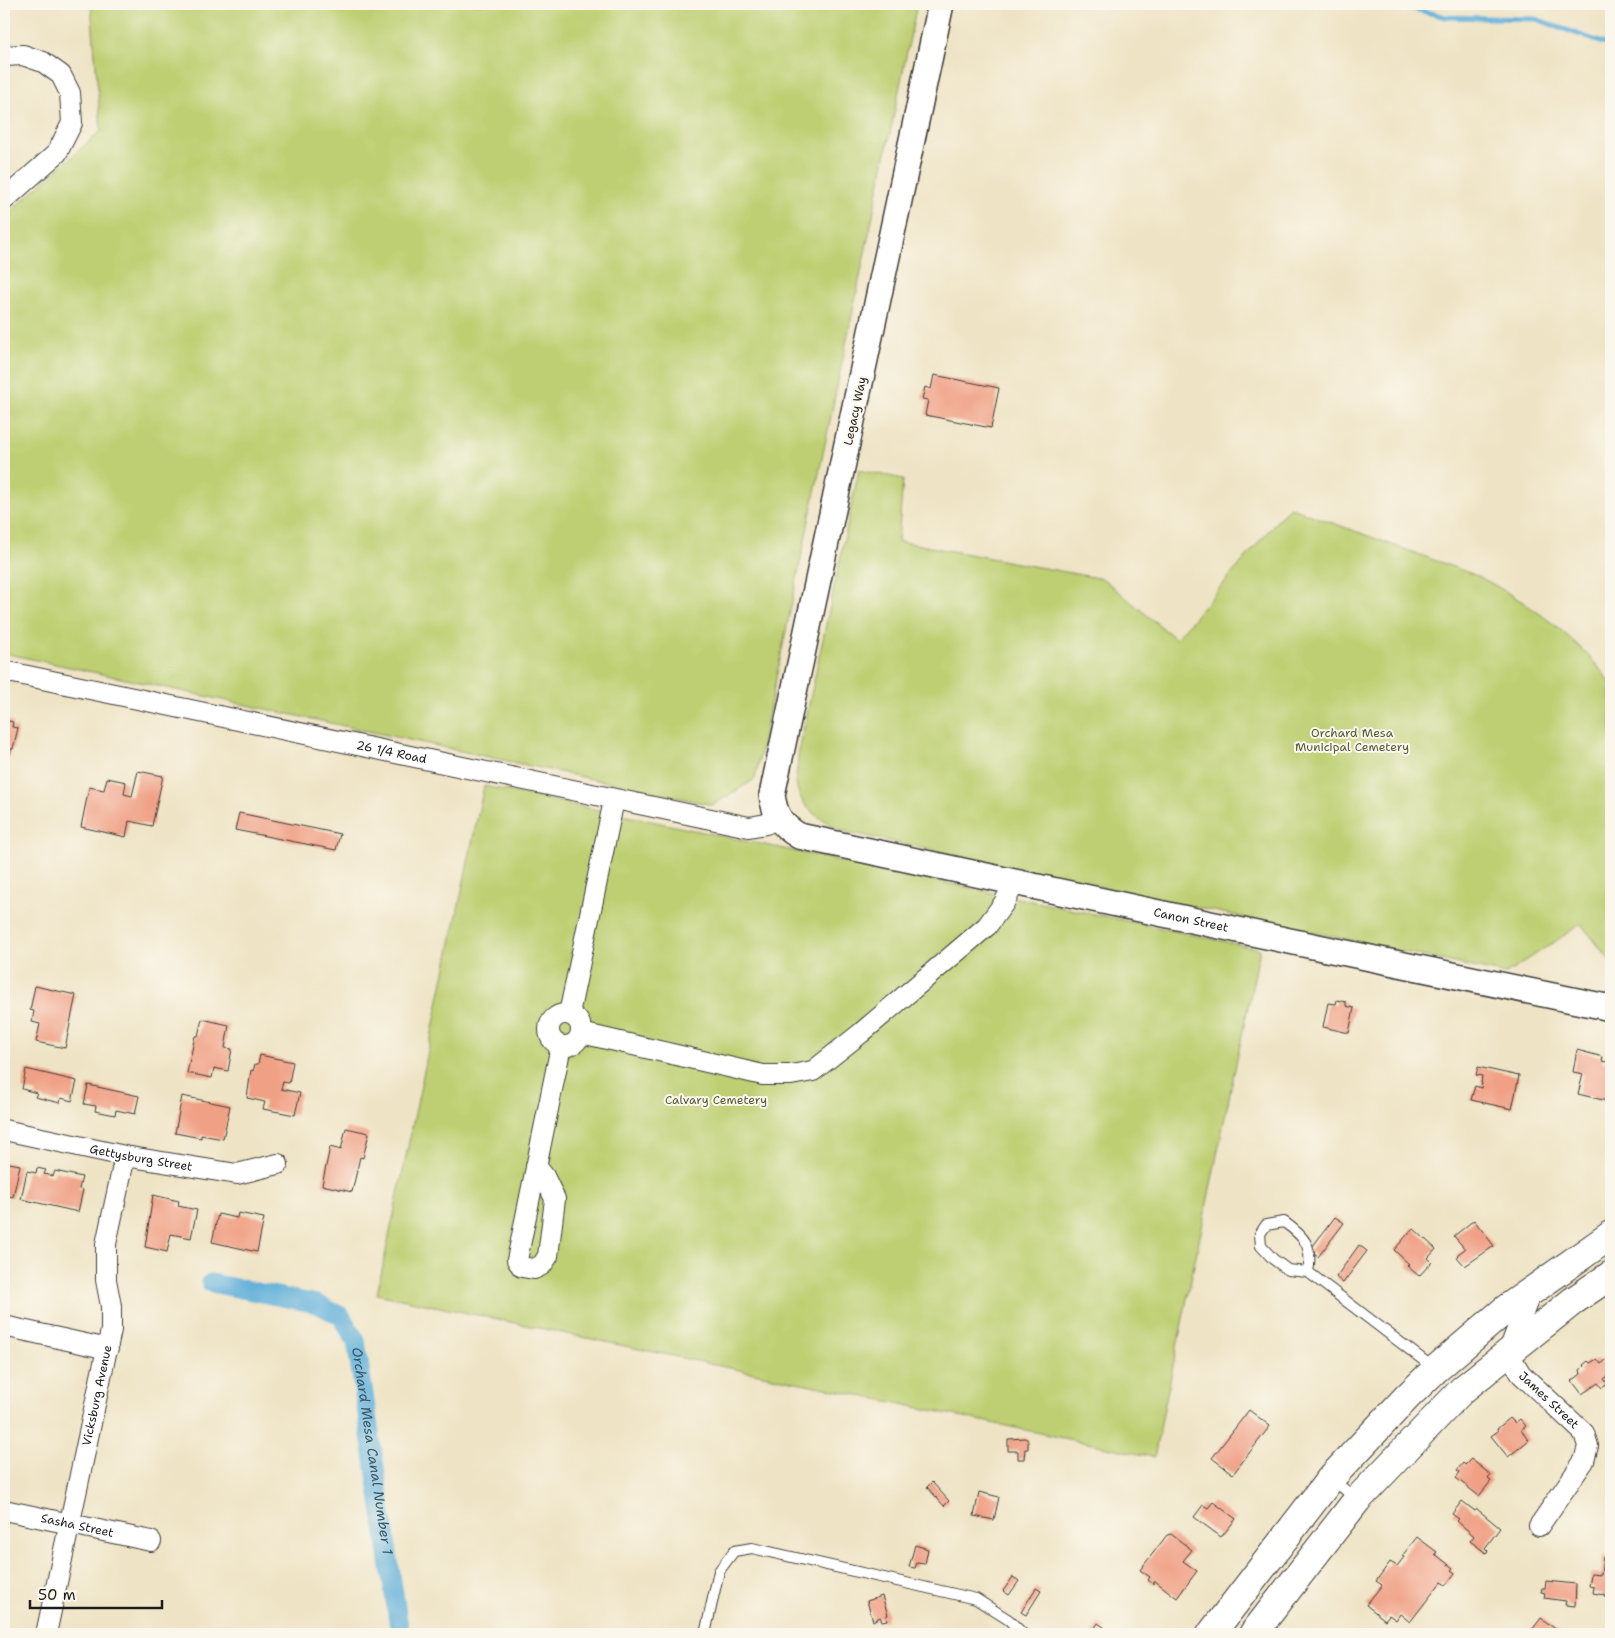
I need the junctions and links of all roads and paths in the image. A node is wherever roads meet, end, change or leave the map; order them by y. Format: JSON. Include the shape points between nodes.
{"nodes":[{"id":1,"x":942,"y":4,"type":"edge"},
{"id":2,"x":4,"y":56,"type":"edge"},
{"id":3,"x":4,"y":200,"type":"edge"},
{"id":4,"x":4,"y":672,"type":"edge"},
{"id":5,"x":614,"y":800,"type":"junction"},
{"id":6,"x":778,"y":818,"type":"junction"},
{"id":7,"x":1015,"y":882,"type":"junction"},
{"id":8,"x":1611,"y":1008,"type":"edge"},
{"id":9,"x":569,"y":1014,"type":"junction"},
{"id":10,"x":581,"y":1033,"type":"junction"},
{"id":11,"x":561,"y":1046,"type":"junction"},
{"id":12,"x":4,"y":1130,"type":"edge"},
{"id":13,"x":125,"y":1156,"type":"junction"},
{"id":14,"x":278,"y":1164,"type":"dead end"},
{"id":15,"x":536,"y":1166,"type":"dead end"},
{"id":16,"x":1611,"y":1235,"type":"edge"},
{"id":17,"x":1308,"y":1272,"type":"junction"},
{"id":18,"x":1611,"y":1275,"type":"edge"},
{"id":19,"x":1531,"y":1292,"type":"junction"},
{"id":20,"x":4,"y":1326,"type":"edge"},
{"id":21,"x":108,"y":1349,"type":"junction"},
{"id":22,"x":1508,"y":1353,"type":"junction"},
{"id":23,"x":1436,"y":1369,"type":"junction"},
{"id":24,"x":1331,"y":1478,"type":"junction"},
{"id":25,"x":1357,"y":1500,"type":"junction"},
{"id":26,"x":4,"y":1510,"type":"edge"},
{"id":27,"x":70,"y":1524,"type":"junction"},
{"id":28,"x":1539,"y":1526,"type":"dead end"},
{"id":29,"x":151,"y":1541,"type":"dead end"},
{"id":30,"x":46,"y":1634,"type":"edge"},
{"id":31,"x":705,"y":1634,"type":"edge"},
{"id":32,"x":1023,"y":1634,"type":"edge"},
{"id":33,"x":1211,"y":1634,"type":"edge"},
{"id":34,"x":1253,"y":1634,"type":"edge"}],
"edges":[{"from":1,"to":6,"type":"street","name":"Legacy Way","via":[[772,795]]},
{"from":2,"to":3,"type":"street","via":[[23,55],[42,62],[61,75],[70,93],[72,123],[57,153]]},
{"from":4,"to":5,"type":"street","name":"26 1/4 Road"},
{"from":5,"to":6,"type":"street","name":"26 1/4 Road","via":[[749,828]]},
{"from":5,"to":9,"type":"street"},
{"from":6,"to":7,"type":"street","name":"Canon Street","via":[[799,836]]},
{"from":7,"to":8,"type":"street","name":"Canon Street"},
{"from":7,"to":10,"type":"street","via":[[987,926],[813,1070],[791,1075],[763,1075]]},
{"from":9,"to":10,"type":"street","via":[[576,1018]]},
{"from":9,"to":11,"type":"street","via":[[553,1018],[549,1026],[549,1035]]},
{"from":10,"to":11,"type":"street","via":[[570,1046]]},
{"from":11,"to":15,"type":"street"},
{"from":12,"to":13,"type":"street","name":"Gettysburg Street"},
{"from":13,"to":14,"type":"street","name":"Gettysburg Street","via":[[237,1174]]},
{"from":13,"to":21,"type":"street","name":"Vicksburg Avenue","via":[[106,1244],[106,1280],[111,1306]]},
{"from":16,"to":19,"type":"highway"},
{"from":17,"to":17,"type":"lane","via":[[1288,1270],[1261,1246],[1260,1234],[1266,1225],[1284,1222],[1299,1233],[1307,1244]]},
{"from":17,"to":23,"type":"lane"},
{"from":18,"to":22,"type":"highway"},
{"from":19,"to":22,"type":"street"},
{"from":19,"to":23,"type":"highway","via":[[1506,1309]]},
{"from":20,"to":21,"type":"street"},
{"from":21,"to":27,"type":"street","name":"Vicksburg Avenue"},
{"from":22,"to":25,"type":"highway","via":[[1462,1390]]},
{"from":22,"to":28,"type":"street","name":"James Street","via":[[1521,1374],[1584,1433],[1588,1446],[1584,1461]]},
{"from":23,"to":24,"type":"highway"},
{"from":24,"to":25,"type":"lane"},
{"from":24,"to":33,"type":"highway"},
{"from":25,"to":34,"type":"highway"},
{"from":26,"to":27,"type":"street","name":"Sasha Street"},
{"from":27,"to":29,"type":"street","name":"Sasha Street"},
{"from":27,"to":30,"type":"street","name":"Vicksburg Avenue"},
{"from":31,"to":32,"type":"lane","via":[[719,1571],[734,1551],[752,1548],[976,1599],[1009,1620]]}]}
